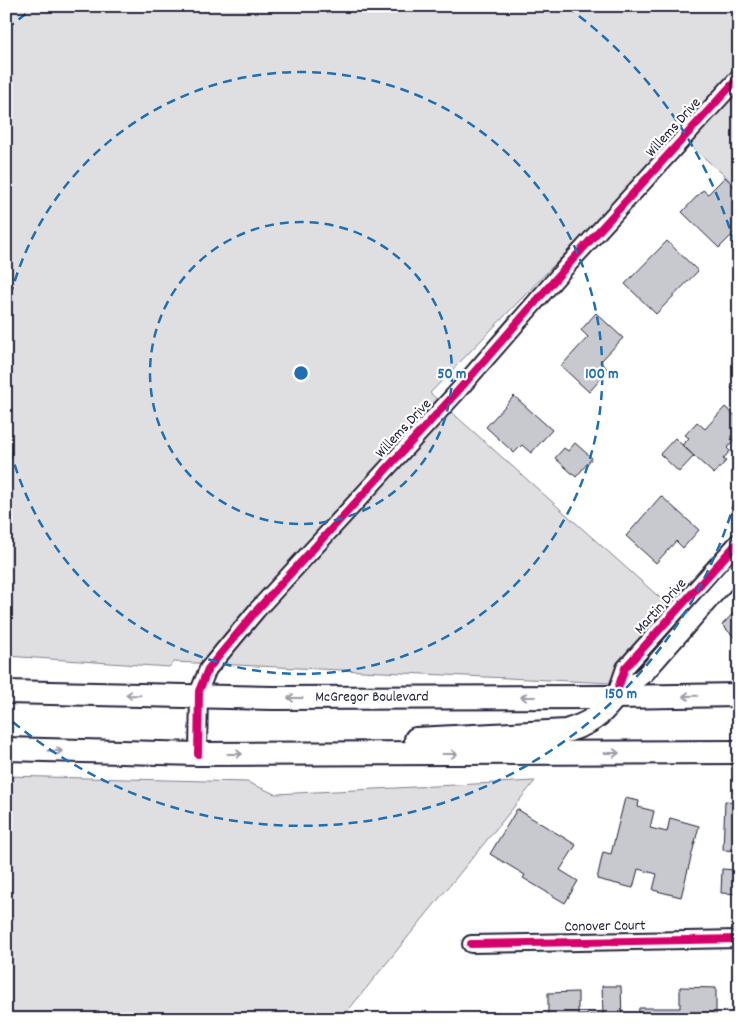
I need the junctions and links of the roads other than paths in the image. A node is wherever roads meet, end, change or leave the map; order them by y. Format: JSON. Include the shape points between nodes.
{"nodes":[{"id":1,"x":739,"y":77,"type":"edge"},
{"id":2,"x":739,"y":541,"type":"edge"},
{"id":3,"x":739,"y":567,"type":"edge"},
{"id":4,"x":6,"y":692,"type":"edge"},
{"id":5,"x":739,"y":695,"type":"edge"},
{"id":6,"x":198,"y":696,"type":"junction"},
{"id":7,"x":615,"y":697,"type":"junction"},
{"id":8,"x":6,"y":749,"type":"edge"},
{"id":9,"x":739,"y":752,"type":"edge"},
{"id":10,"x":198,"y":754,"type":"junction"},
{"id":11,"x":358,"y":754,"type":"junction"},
{"id":12,"x":739,"y":938,"type":"edge"},
{"id":13,"x":472,"y":944,"type":"dead end"}],
"edges":[{"from":1,"to":6,"type":"street","name":"Willems Drive","via":[[566,267],[458,392],[257,610],[208,669]]},
{"from":2,"to":7,"type":"street","name":"Martin Drive","via":[[625,668]]},
{"from":3,"to":7,"type":"street","via":[[645,674]]},
{"from":6,"to":4,"type":"main road","name":"McGregor Boulevard","one_way":true},
{"from":5,"to":7,"type":"main road","name":"McGregor Boulevard","one_way":true},
{"from":7,"to":6,"type":"main road","name":"McGregor Boulevard","one_way":true},
{"from":6,"to":10,"type":"street","name":"Willems Drive"},
{"from":7,"to":11,"type":"main road","via":[[590,722],[566,731],[389,741]]},
{"from":8,"to":10,"type":"main road","one_way":true},
{"from":11,"to":9,"type":"main road","one_way":true},
{"from":10,"to":11,"type":"main road","one_way":true},
{"from":12,"to":13,"type":"street","name":"Conover Court"}]}
